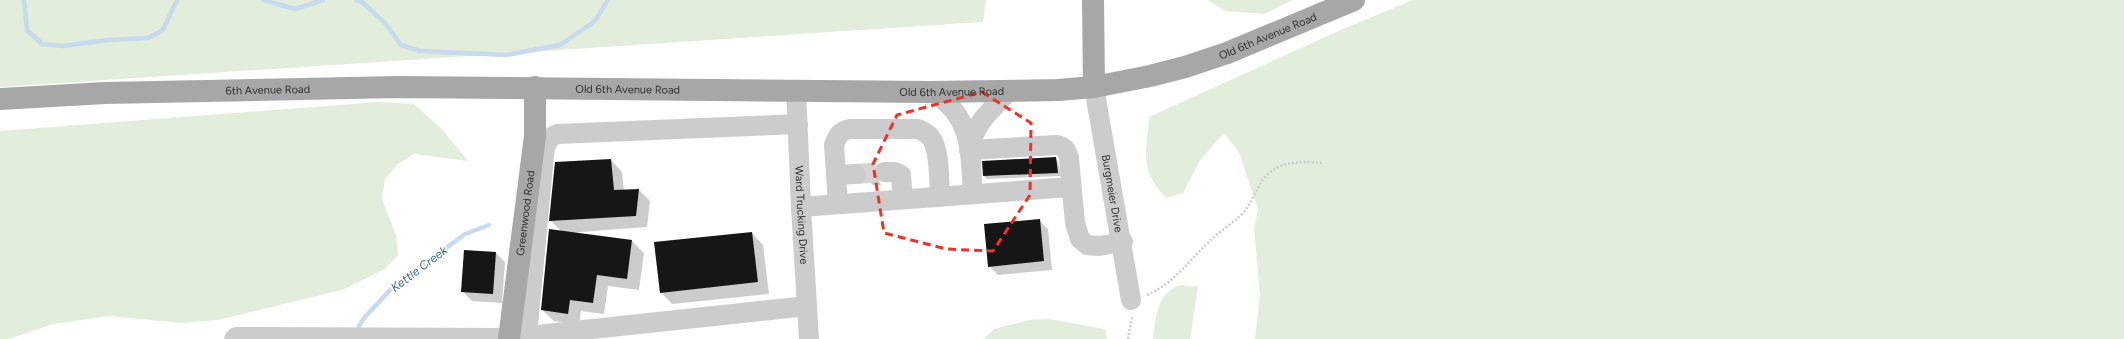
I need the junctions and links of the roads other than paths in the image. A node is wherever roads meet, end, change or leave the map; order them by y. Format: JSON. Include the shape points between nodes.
{"nodes":[{"id":1,"x":1093,"y":0,"type":"edge"},
{"id":2,"x":1354,"y":0,"type":"edge"},
{"id":3,"x":535,"y":87,"type":"junction"},
{"id":4,"x":1094,"y":87,"type":"junction"},
{"id":5,"x":796,"y":90,"type":"junction"},
{"id":6,"x":1010,"y":90,"type":"junction"},
{"id":7,"x":931,"y":92,"type":"junction"},
{"id":8,"x":0,"y":99,"type":"edge"},
{"id":9,"x":798,"y":124,"type":"junction"},
{"id":10,"x":970,"y":150,"type":"junction"},
{"id":11,"x":884,"y":172,"type":"tunnel mouth"},
{"id":12,"x":1071,"y":187,"type":"junction"},
{"id":13,"x":973,"y":194,"type":"junction"},
{"id":14,"x":940,"y":197,"type":"junction"},
{"id":15,"x":903,"y":200,"type":"junction"},
{"id":16,"x":838,"y":204,"type":"junction"},
{"id":17,"x":801,"y":207,"type":"junction"},
{"id":18,"x":1123,"y":242,"type":"junction"},
{"id":19,"x":1131,"y":300,"type":"road end"},
{"id":20,"x":807,"y":306,"type":"junction"},
{"id":21,"x":410,"y":338,"type":"edge"},
{"id":22,"x":515,"y":338,"type":"edge"},
{"id":23,"x":234,"y":339,"type":"edge"},
{"id":24,"x":809,"y":339,"type":"edge"}],
"edges":[{"from":1,"to":4,"type":"main road"},
{"from":2,"to":4,"type":"main road","name":"Old 6th Avenue Road","via":[[1185,68]]},
{"from":3,"to":5,"type":"main road","name":"Old 6th Avenue Road"},
{"from":3,"to":8,"type":"main road","name":"6th Avenue Road","via":[[390,87],[121,93]]},
{"from":3,"to":22,"type":"main road","name":"Greenwood Road","via":[[536,136]]},
{"from":4,"to":6,"type":"main road","name":"Old 6th Avenue Road"},
{"from":4,"to":18,"type":"street","name":"Burgmeier Drive"},
{"from":5,"to":7,"type":"main road","name":"Old 6th Avenue Road"},
{"from":5,"to":9,"type":"street","name":"Ward Trucking Drive"},
{"from":6,"to":7,"type":"main road","name":"Old 6th Avenue Road"},
{"from":6,"to":10,"type":"street","via":[[981,119]]},
{"from":7,"to":10,"type":"street","via":[[942,98],[959,117],[967,132]]},
{"from":9,"to":17,"type":"street","name":"Ward Trucking Drive"},
{"from":9,"to":22,"type":"street","via":[[552,136],[545,149]]},
{"from":10,"to":12,"type":"street","via":[[1057,145],[1063,147],[1069,158]]},
{"from":10,"to":13,"type":"street"},
{"from":11,"to":15,"type":"street","via":[[901,175]]},
{"from":12,"to":13,"type":"street"},
{"from":12,"to":18,"type":"street","via":[[1080,239],[1087,245],[1099,246]]},
{"from":13,"to":14,"type":"street"},
{"from":14,"to":15,"type":"street"},
{"from":14,"to":16,"type":"street","via":[[936,148],[932,138],[918,130],[842,131],[834,145],[846,175]]},
{"from":15,"to":16,"type":"street"},
{"from":16,"to":17,"type":"street"},
{"from":17,"to":20,"type":"street","name":"Ward Trucking Drive"},
{"from":18,"to":19,"type":"street","name":"Burgmeier Drive"},
{"from":20,"to":22,"type":"street"},
{"from":20,"to":24,"type":"street","name":"Ward Trucking Drive"},
{"from":21,"to":22,"type":"street"},
{"from":21,"to":23,"type":"street"}]}
